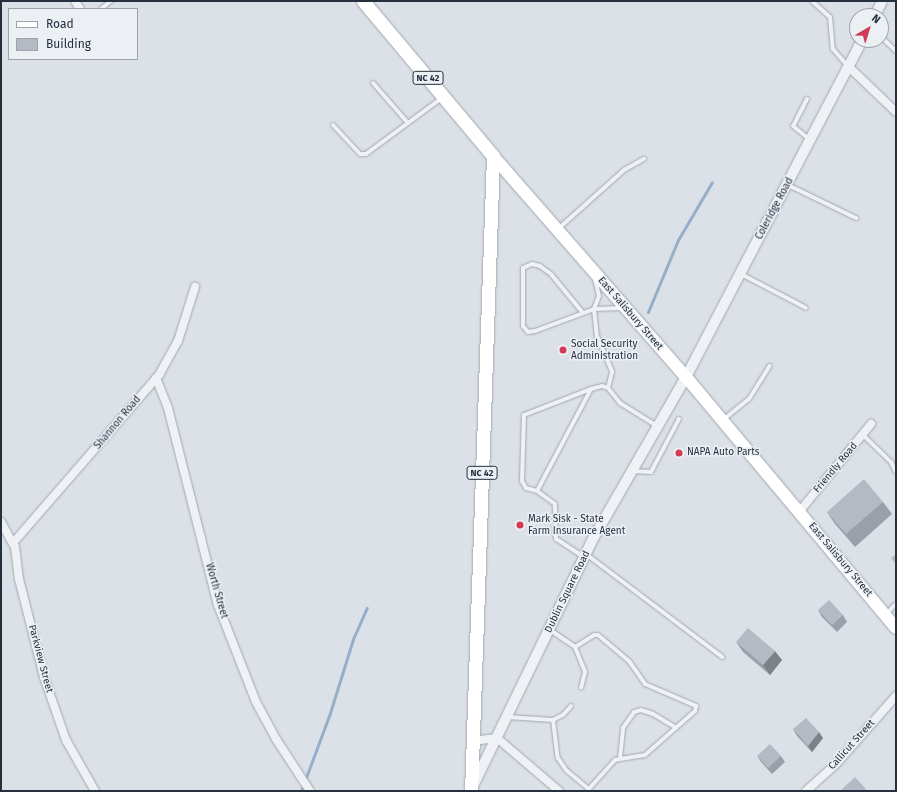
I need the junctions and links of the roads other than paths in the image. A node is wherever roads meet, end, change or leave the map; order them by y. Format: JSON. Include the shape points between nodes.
{"nodes":[{"id":1,"x":111,"y":1,"type":"edge"},
{"id":2,"x":363,"y":1,"type":"edge"},
{"id":3,"x":812,"y":1,"type":"edge"},
{"id":4,"x":102,"y":8,"type":"edge"},
{"id":5,"x":858,"y":48,"type":"edge"},
{"id":6,"x":848,"y":66,"type":"junction"},
{"id":7,"x":373,"y":83,"type":"dead end"},
{"id":8,"x":444,"y":97,"type":"junction"},
{"id":9,"x":807,"y":99,"type":"dead end"},
{"id":10,"x":896,"y":112,"type":"edge"},
{"id":11,"x":408,"y":123,"type":"junction"},
{"id":12,"x":333,"y":125,"type":"dead end"},
{"id":13,"x":811,"y":140,"type":"junction"},
{"id":14,"x":493,"y":156,"type":"junction"},
{"id":15,"x":644,"y":159,"type":"dead end"},
{"id":16,"x":788,"y":185,"type":"junction"},
{"id":17,"x":856,"y":218,"type":"dead end"},
{"id":18,"x":558,"y":230,"type":"junction"},
{"id":19,"x":592,"y":269,"type":"junction"},
{"id":20,"x":740,"y":274,"type":"junction"},
{"id":21,"x":195,"y":287,"type":"dead end"},
{"id":22,"x":806,"y":308,"type":"dead end"},
{"id":23,"x":594,"y":309,"type":"junction"},
{"id":24,"x":626,"y":309,"type":"junction"},
{"id":25,"x":583,"y":313,"type":"junction"},
{"id":26,"x":770,"y":366,"type":"dead end"},
{"id":27,"x":686,"y":377,"type":"junction"},
{"id":28,"x":156,"y":378,"type":"junction"},
{"id":29,"x":608,"y":388,"type":"junction"},
{"id":30,"x":591,"y":389,"type":"junction"},
{"id":31,"x":678,"y":419,"type":"dead end"},
{"id":32,"x":722,"y":421,"type":"junction"},
{"id":33,"x":871,"y":424,"type":"dead end"},
{"id":34,"x":658,"y":426,"type":"junction"},
{"id":35,"x":863,"y":435,"type":"junction"},
{"id":36,"x":632,"y":471,"type":"junction"},
{"id":37,"x":896,"y":472,"type":"edge"},
{"id":38,"x":538,"y":491,"type":"junction"},
{"id":39,"x":799,"y":512,"type":"junction"},
{"id":40,"x":1,"y":522,"type":"edge"},
{"id":41,"x":13,"y":543,"type":"junction"},
{"id":42,"x":585,"y":555,"type":"junction"},
{"id":43,"x":896,"y":604,"type":"edge"},
{"id":44,"x":885,"y":615,"type":"junction"},
{"id":45,"x":896,"y":628,"type":"edge"},
{"id":46,"x":549,"y":630,"type":"junction"},
{"id":47,"x":575,"y":647,"type":"junction"},
{"id":48,"x":722,"y":657,"type":"dead end"},
{"id":49,"x":581,"y":688,"type":"dead end"},
{"id":50,"x":896,"y":696,"type":"edge"},
{"id":51,"x":571,"y":706,"type":"dead end"},
{"id":52,"x":507,"y":717,"type":"junction"},
{"id":53,"x":553,"y":720,"type":"junction"},
{"id":54,"x":676,"y":728,"type":"junction"},
{"id":55,"x":497,"y":738,"type":"junction"},
{"id":56,"x":472,"y":741,"type":"junction"},
{"id":57,"x":620,"y":758,"type":"junction"},
{"id":58,"x":588,"y":790,"type":"edge"},
{"id":59,"x":95,"y":791,"type":"edge"},
{"id":60,"x":310,"y":791,"type":"edge"},
{"id":61,"x":471,"y":791,"type":"edge"},
{"id":62,"x":559,"y":791,"type":"edge"},
{"id":63,"x":806,"y":791,"type":"edge"}],
"edges":[{"from":1,"to":4,"type":"lane"},
{"from":2,"to":8,"type":"main road","name":"East Salisbury Street","number":"NC 42"},
{"from":3,"to":6,"type":"lane","via":[[830,17],[833,49]]},
{"from":5,"to":6,"type":"street","name":"Coleridge Road"},
{"from":6,"to":10,"type":"street"},
{"from":6,"to":13,"type":"street","name":"Coleridge Road"},
{"from":7,"to":11,"type":"lane"},
{"from":8,"to":11,"type":"lane"},
{"from":8,"to":14,"type":"main road","name":"East Salisbury Street","number":"NC 42"},
{"from":9,"to":13,"type":"lane","via":[[793,126]]},
{"from":11,"to":12,"type":"lane","via":[[366,154],[360,154]]},
{"from":13,"to":16,"type":"street","name":"Coleridge Road"},
{"from":14,"to":18,"type":"main road","name":"East Salisbury Street"},
{"from":14,"to":56,"type":"main road","number":"NC 42"},
{"from":15,"to":18,"type":"lane","via":[[624,170]]},
{"from":16,"to":17,"type":"lane"},
{"from":16,"to":20,"type":"street","name":"Coleridge Road"},
{"from":18,"to":19,"type":"main road","name":"East Salisbury Street"},
{"from":19,"to":23,"type":"lane","via":[[599,296]]},
{"from":19,"to":24,"type":"main road","name":"East Salisbury Street"},
{"from":20,"to":22,"type":"lane"},
{"from":20,"to":27,"type":"street","name":"Coleridge Road"},
{"from":21,"to":28,"type":"street","name":"Shannon Road","via":[[178,341]]},
{"from":23,"to":24,"type":"lane"},
{"from":23,"to":25,"type":"lane"},
{"from":23,"to":29,"type":"lane","via":[[598,336],[612,372]]},
{"from":24,"to":27,"type":"main road","name":"East Salisbury Street"},
{"from":25,"to":25,"type":"lane","via":[[528,332],[523,326],[522,268],[532,264],[551,274]]},
{"from":26,"to":32,"type":"lane","via":[[749,399]]},
{"from":27,"to":32,"type":"main road","name":"East Salisbury Street"},
{"from":27,"to":34,"type":"street","name":"Dublin Square Road"},
{"from":28,"to":41,"type":"street","name":"Shannon Road"},
{"from":28,"to":60,"type":"street","name":"Worth Street","via":[[168,408],[218,605],[256,702],[276,739]]},
{"from":29,"to":30,"type":"lane","via":[[602,386]]},
{"from":29,"to":34,"type":"lane","via":[[620,403]]},
{"from":30,"to":38,"type":"lane"},
{"from":30,"to":38,"type":"lane","via":[[524,415],[522,481],[526,488]]},
{"from":31,"to":36,"type":"lane","via":[[651,472]]},
{"from":32,"to":39,"type":"main road","name":"East Salisbury Street"},
{"from":33,"to":35,"type":"street","name":"Friendly Road"},
{"from":34,"to":36,"type":"street","name":"Dublin Square Road"},
{"from":35,"to":37,"type":"lane","via":[[891,462]]},
{"from":35,"to":39,"type":"street","name":"Friendly Road"},
{"from":36,"to":42,"type":"street","name":"Dublin Square Road"},
{"from":38,"to":42,"type":"lane","via":[[555,504],[556,539]]},
{"from":39,"to":44,"type":"main road","name":"East Salisbury Street"},
{"from":40,"to":41,"type":"street","name":"Parkview Street"},
{"from":41,"to":59,"type":"street","name":"Parkview Street","via":[[19,579],[44,677],[66,740]]},
{"from":42,"to":46,"type":"street","name":"Dublin Square Road"},
{"from":42,"to":48,"type":"lane"},
{"from":43,"to":44,"type":"lane"},
{"from":44,"to":45,"type":"main road","name":"East Salisbury Street"},
{"from":46,"to":47,"type":"lane"},
{"from":46,"to":52,"type":"street","name":"Dublin Square Road"},
{"from":47,"to":49,"type":"lane","via":[[585,672]]},
{"from":47,"to":54,"type":"lane","via":[[598,635],[629,661],[646,684],[695,705],[695,711]]},
{"from":50,"to":63,"type":"street","name":"Callicut Street","via":[[836,764]]},
{"from":51,"to":53,"type":"lane","via":[[563,715]]},
{"from":52,"to":53,"type":"lane"},
{"from":52,"to":55,"type":"street","name":"Dublin Square Road"},
{"from":53,"to":58,"type":"lane","via":[[558,758],[566,770]]},
{"from":54,"to":57,"type":"lane","via":[[645,755]]},
{"from":54,"to":57,"type":"lane","via":[[653,714],[641,710],[634,712],[623,728]]},
{"from":55,"to":56,"type":"street"},
{"from":55,"to":61,"type":"street","name":"Dublin Square Road"},
{"from":55,"to":62,"type":"street"},
{"from":56,"to":61,"type":"main road","number":"NC 42"},
{"from":57,"to":58,"type":"lane","via":[[609,766]]}]}
